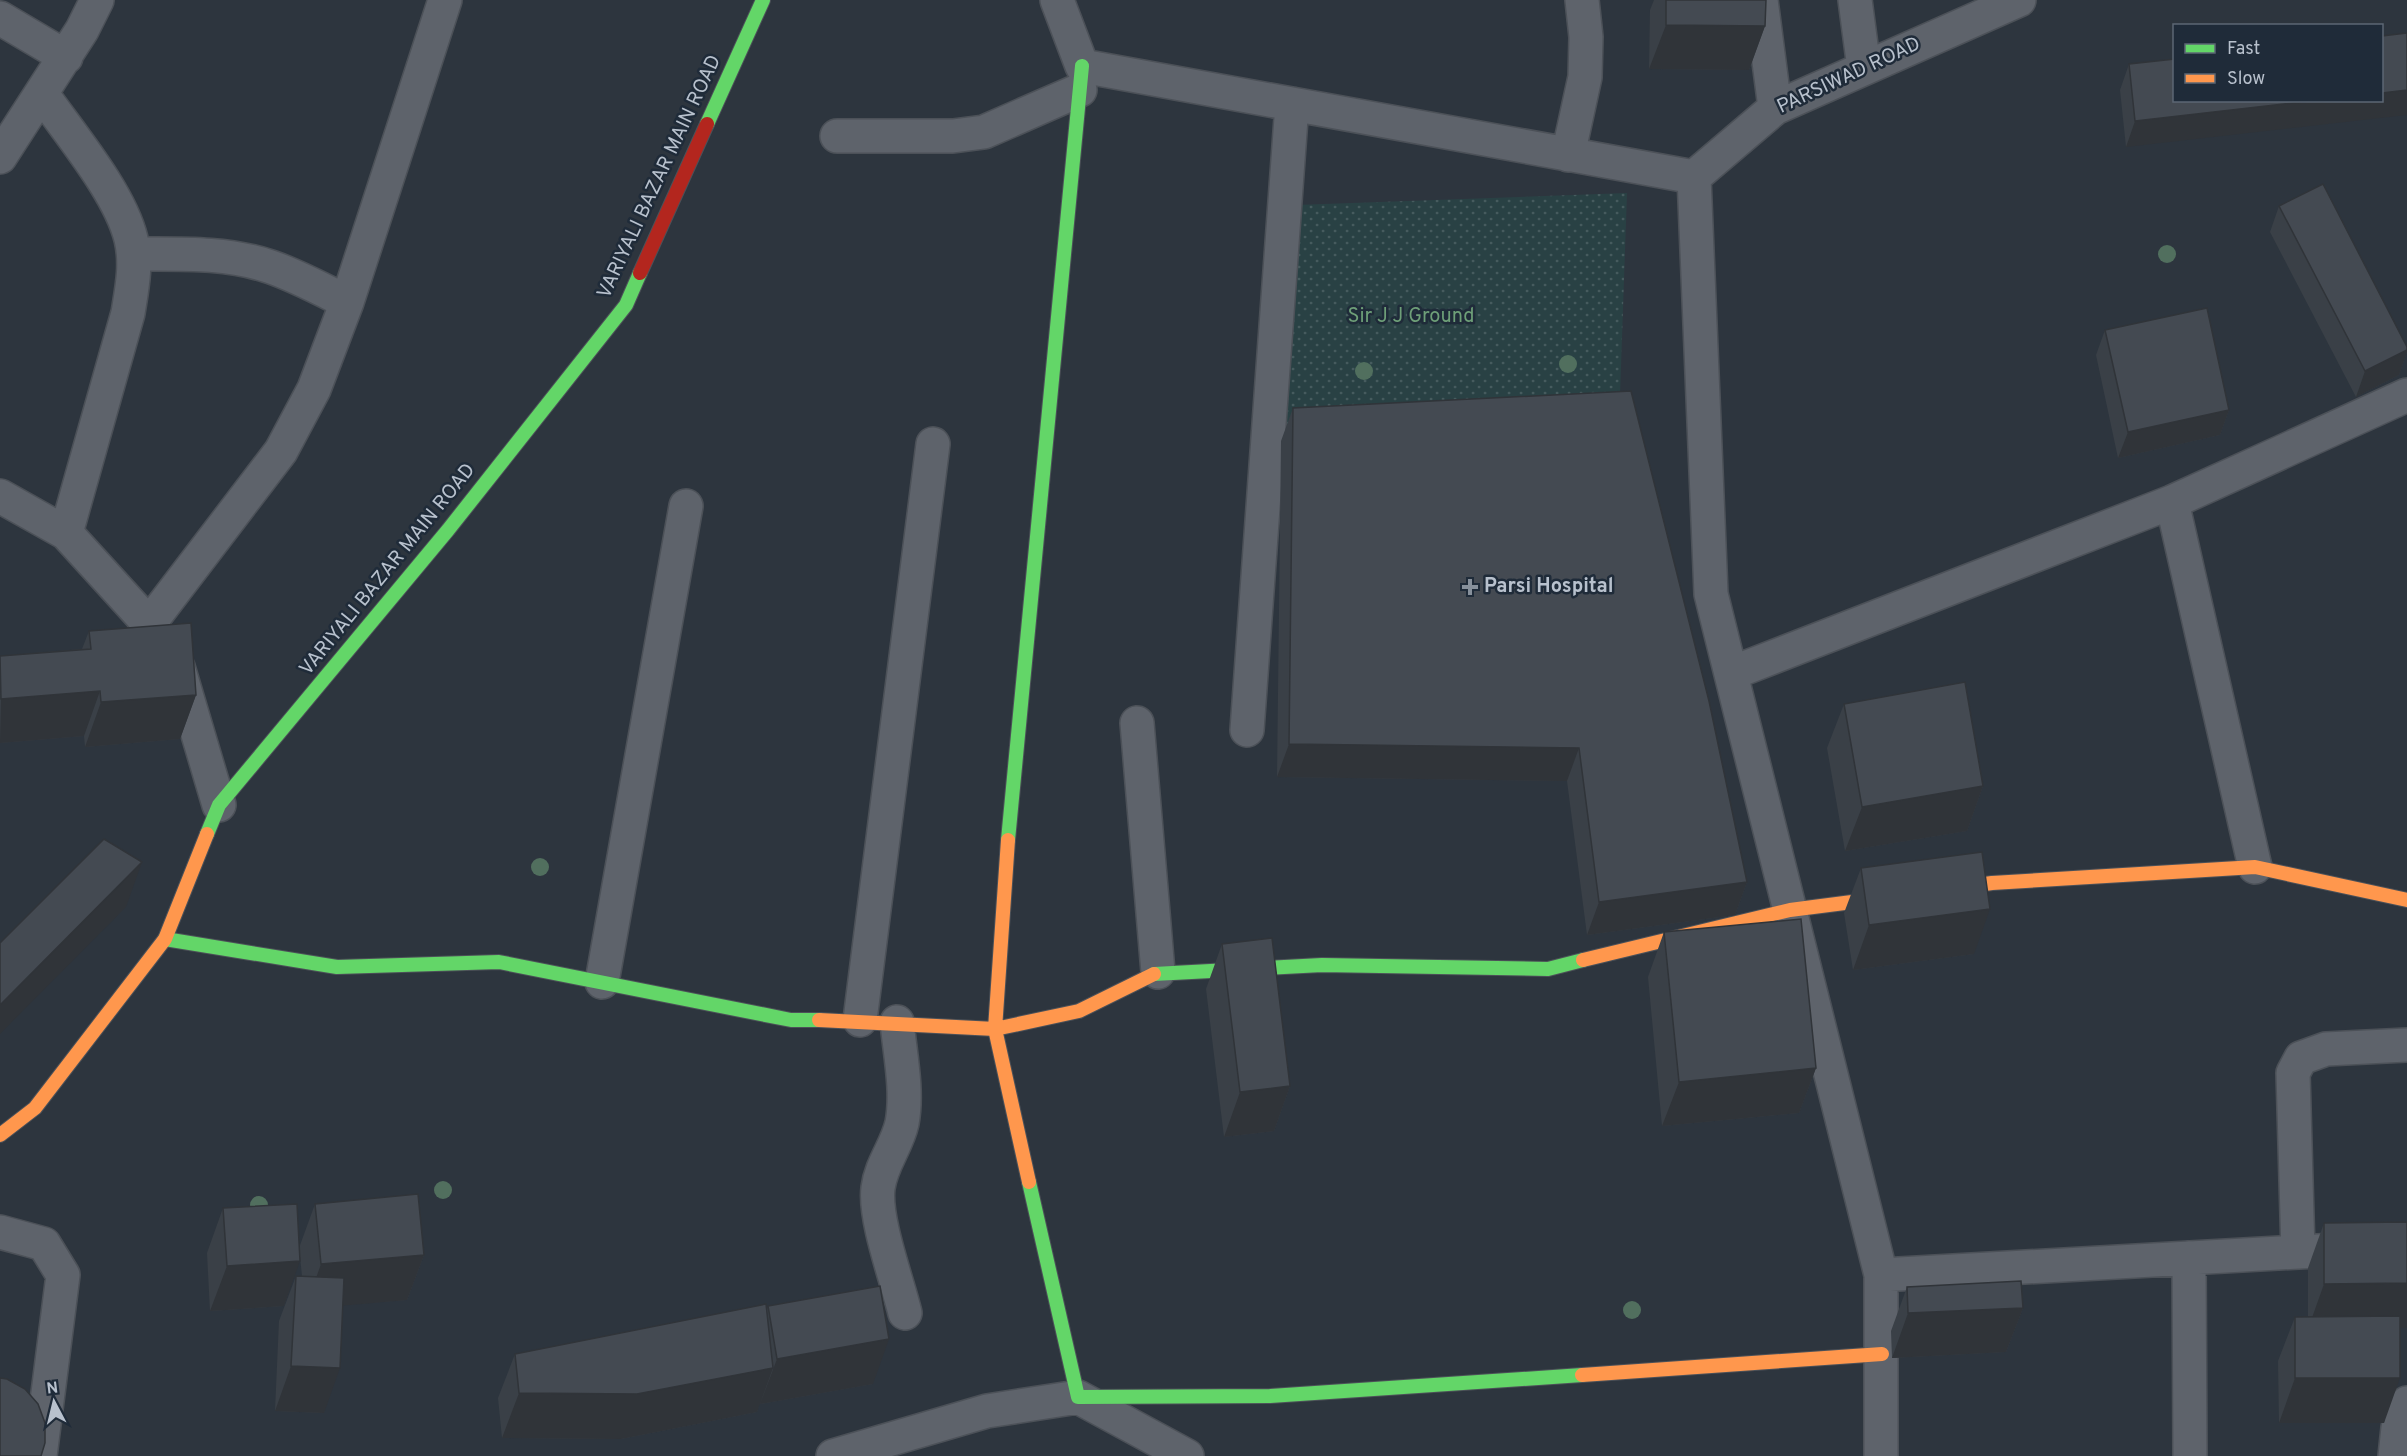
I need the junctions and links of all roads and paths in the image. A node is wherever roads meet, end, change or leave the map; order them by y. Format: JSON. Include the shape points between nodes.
{"nodes":[{"id":1,"x":97,"y":0,"type":"edge"},
{"id":2,"x":445,"y":0,"type":"edge"},
{"id":3,"x":763,"y":0,"type":"edge"},
{"id":4,"x":1057,"y":0,"type":"edge"},
{"id":5,"x":1582,"y":0,"type":"edge"},
{"id":6,"x":1761,"y":0,"type":"edge"},
{"id":7,"x":1855,"y":0,"type":"edge"},
{"id":8,"x":2019,"y":0,"type":"edge"},
{"id":9,"x":0,"y":18,"type":"edge"},
{"id":10,"x":66,"y":57,"type":"junction"},
{"id":11,"x":1864,"y":68,"type":"junction"},
{"id":12,"x":1081,"y":78,"type":"junction"},
{"id":13,"x":42,"y":94,"type":"junction"},
{"id":14,"x":1292,"y":104,"type":"junction"},
{"id":15,"x":1775,"y":108,"type":"junction"},
{"id":16,"x":837,"y":136,"type":"dead end"},
{"id":17,"x":1568,"y":155,"type":"junction"},
{"id":18,"x":0,"y":157,"type":"edge"},
{"id":19,"x":1694,"y":177,"type":"junction"},
{"id":20,"x":134,"y":254,"type":"junction"},
{"id":21,"x":347,"y":302,"type":"junction"},
{"id":22,"x":2407,"y":395,"type":"edge"},
{"id":23,"x":933,"y":444,"type":"dead end"},
{"id":24,"x":0,"y":496,"type":"edge"},
{"id":25,"x":2172,"y":502,"type":"junction"},
{"id":26,"x":686,"y":506,"type":"dead end"},
{"id":27,"x":66,"y":533,"type":"junction"},
{"id":28,"x":149,"y":624,"type":"junction"},
{"id":29,"x":1732,"y":673,"type":"junction"},
{"id":30,"x":1137,"y":723,"type":"dead end"},
{"id":31,"x":1247,"y":730,"type":"dead end"},
{"id":32,"x":219,"y":805,"type":"junction"},
{"id":33,"x":2255,"y":867,"type":"junction"},
{"id":34,"x":1932,"y":891,"type":"edge"},
{"id":35,"x":1909,"y":894,"type":"edge"},
{"id":36,"x":2407,"y":900,"type":"edge"},
{"id":37,"x":1790,"y":910,"type":"junction"},
{"id":38,"x":165,"y":939,"type":"junction"},
{"id":39,"x":1158,"y":972,"type":"junction"},
{"id":40,"x":603,"y":982,"type":"junction"},
{"id":41,"x":860,"y":1020,"type":"junction"},
{"id":42,"x":897,"y":1022,"type":"junction"},
{"id":43,"x":994,"y":1029,"type":"junction"},
{"id":44,"x":2407,"y":1045,"type":"edge"},
{"id":45,"x":0,"y":1135,"type":"edge"},
{"id":46,"x":0,"y":1232,"type":"edge"},
{"id":47,"x":2407,"y":1246,"type":"edge"},
{"id":48,"x":2298,"y":1252,"type":"junction"},
{"id":49,"x":2188,"y":1258,"type":"junction"},
{"id":50,"x":1881,"y":1275,"type":"junction"},
{"id":51,"x":905,"y":1313,"type":"dead end"},
{"id":52,"x":1882,"y":1354,"type":"junction"},
{"id":53,"x":1078,"y":1397,"type":"junction"},
{"id":54,"x":2407,"y":1403,"type":"edge"},
{"id":55,"x":44,"y":1456,"type":"edge"},
{"id":56,"x":833,"y":1456,"type":"edge"},
{"id":57,"x":1187,"y":1456,"type":"edge"},
{"id":58,"x":1881,"y":1456,"type":"edge"},
{"id":59,"x":2190,"y":1456,"type":"edge"},
{"id":60,"x":2395,"y":1456,"type":"edge"}],
"edges":[{"from":1,"to":10,"type":"street"},
{"from":2,"to":21,"type":"street"},
{"from":3,"to":32,"type":"street","name":"VARIYALI BAZAR MAIN ROAD","via":[[626,305],[448,530]]},
{"from":4,"to":12,"type":"street"},
{"from":5,"to":17,"type":"street","via":[[1585,77]]},
{"from":6,"to":15,"type":"street"},
{"from":7,"to":11,"type":"street"},
{"from":8,"to":11,"type":"street","name":"PARSIWAD ROAD"},
{"from":9,"to":10,"type":"street"},
{"from":10,"to":13,"type":"street"},
{"from":11,"to":15,"type":"street","name":"PARSIWAD ROAD"},
{"from":12,"to":14,"type":"street"},
{"from":12,"to":16,"type":"street","via":[[984,132],[953,136]]},
{"from":12,"to":43,"type":"street","via":[[1006,858]]},
{"from":13,"to":18,"type":"street"},
{"from":13,"to":20,"type":"street","via":[[117,203]]},
{"from":14,"to":17,"type":"street"},
{"from":14,"to":31,"type":"street"},
{"from":15,"to":19,"type":"street","name":"PARSIWAD ROAD"},
{"from":17,"to":19,"type":"street"},
{"from":19,"to":29,"type":"street","via":[[1711,594]]},
{"from":20,"to":21,"type":"street","via":[[238,259],[272,267]]},
{"from":20,"to":27,"type":"street","via":[[128,312]]},
{"from":21,"to":28,"type":"street","via":[[314,389],[281,452]]},
{"from":22,"to":25,"type":"street"},
{"from":23,"to":41,"type":"street"},
{"from":24,"to":27,"type":"street"},
{"from":25,"to":29,"type":"street"},
{"from":25,"to":33,"type":"street"},
{"from":26,"to":40,"type":"street"},
{"from":27,"to":28,"type":"street"},
{"from":28,"to":32,"type":"street","via":[[178,667]]},
{"from":29,"to":37,"type":"street"},
{"from":30,"to":39,"type":"street"},
{"from":32,"to":38,"type":"street","name":"VARIYALI BAZAR MAIN ROAD"},
{"from":33,"to":34,"type":"street","via":[[1992,883]]},
{"from":33,"to":36,"type":"street"},
{"from":35,"to":37,"type":"street"},
{"from":37,"to":39,"type":"street","via":[[1548,969],[1322,965]]},
{"from":37,"to":50,"type":"street"},
{"from":38,"to":40,"type":"street","via":[[337,967],[499,962]]},
{"from":38,"to":45,"type":"street","name":"VARIYALI BAZAR MAIN ROAD","via":[[35,1108]]},
{"from":39,"to":43,"type":"street","via":[[1079,1011]]},
{"from":40,"to":41,"type":"street","via":[[791,1020]]},
{"from":41,"to":42,"type":"street"},
{"from":42,"to":43,"type":"street"},
{"from":42,"to":51,"type":"street","via":[[902,1122],[882,1171],[878,1209]]},
{"from":43,"to":53,"type":"street"},
{"from":44,"to":48,"type":"street","via":[[2326,1049],[2301,1058],[2293,1073]]},
{"from":46,"to":55,"type":"street","via":[[44,1244],[63,1275]]},
{"from":47,"to":48,"type":"street"},
{"from":48,"to":49,"type":"street"},
{"from":49,"to":50,"type":"street"},
{"from":49,"to":59,"type":"street"},
{"from":50,"to":52,"type":"street"},
{"from":52,"to":53,"type":"street","via":[[1270,1396]]},
{"from":52,"to":58,"type":"street"},
{"from":53,"to":56,"type":"street","via":[[987,1411]]},
{"from":53,"to":57,"type":"street"},
{"from":54,"to":60,"type":"street","via":[[2398,1428]]}]}
